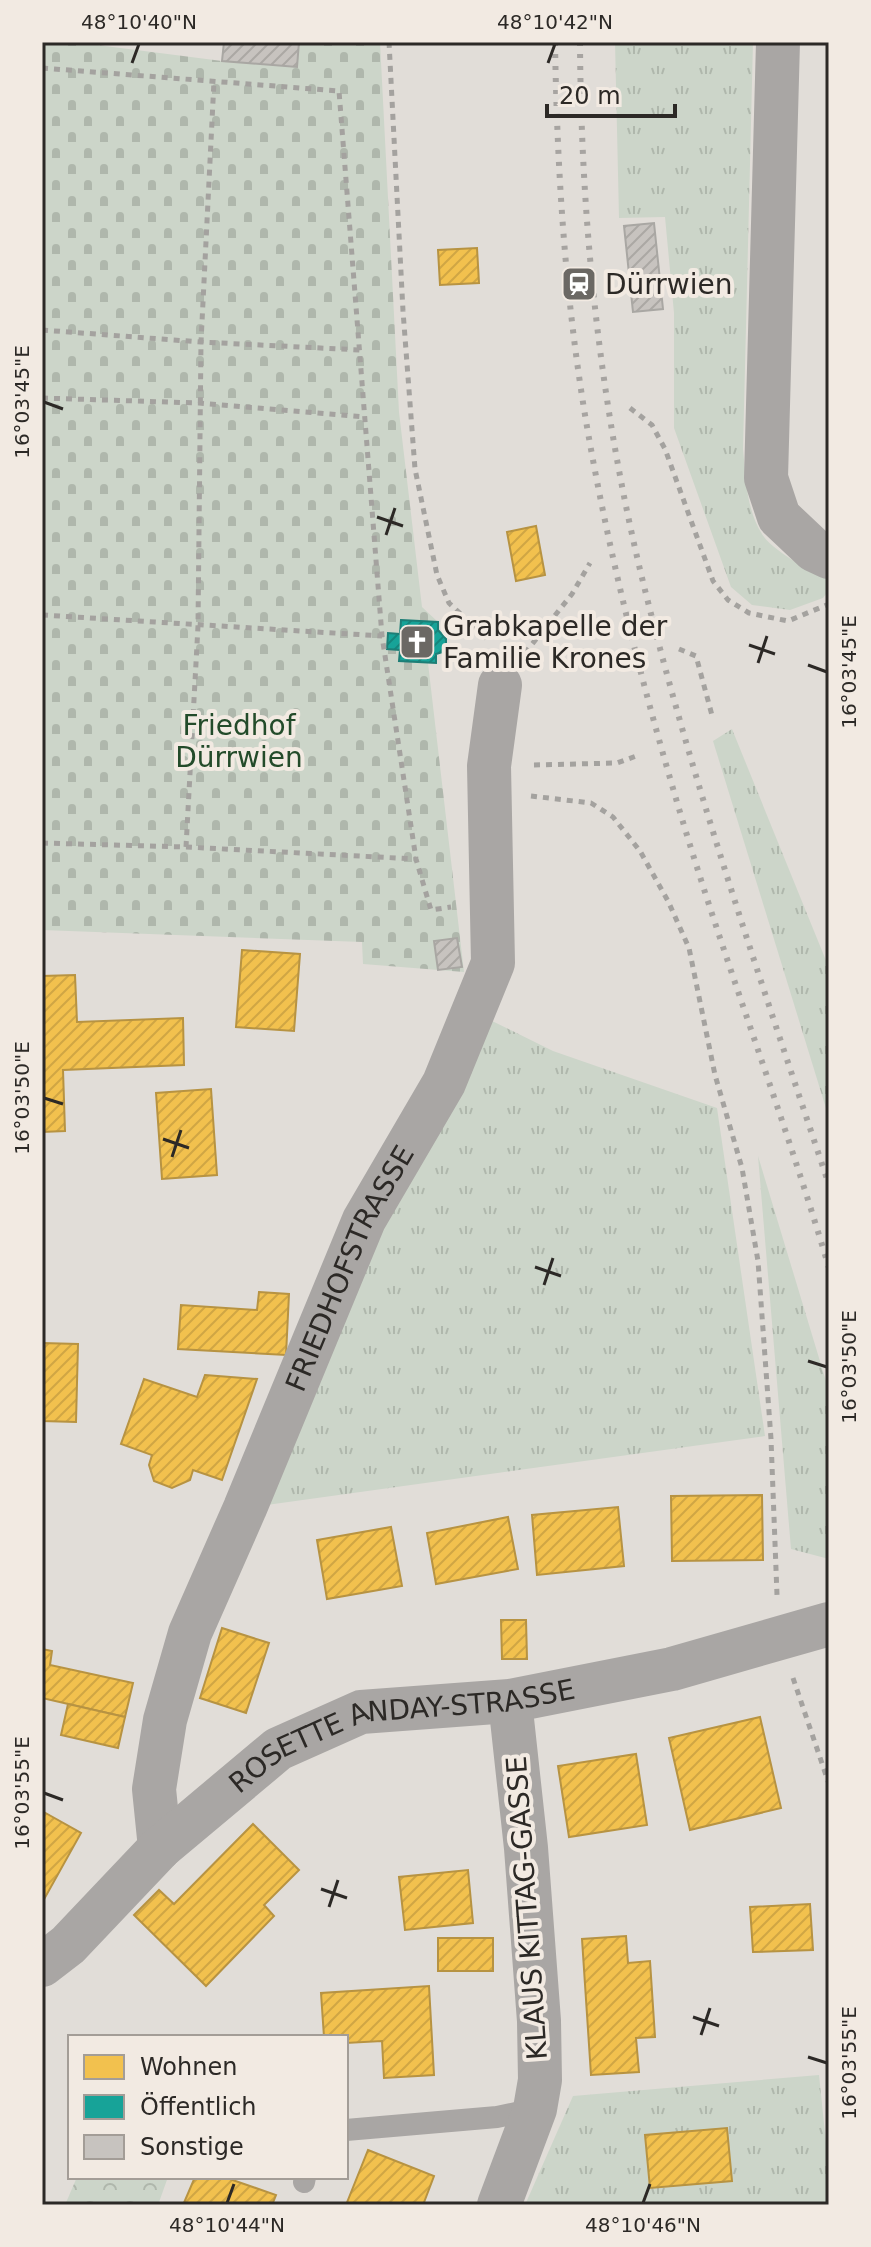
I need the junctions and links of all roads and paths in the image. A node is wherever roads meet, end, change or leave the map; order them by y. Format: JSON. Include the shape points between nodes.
{"nodes":[{"id":1,"x":389,"y":42,"type":"edge"},
{"id":2,"x":778,"y":42,"type":"edge"},
{"id":3,"x":42,"y":68,"type":"edge"},
{"id":4,"x":214,"y":81,"type":"junction"},
{"id":5,"x":42,"y":330,"type":"edge"},
{"id":6,"x":201,"y":342,"type":"junction"},
{"id":7,"x":360,"y":350,"type":"junction"},
{"id":8,"x":42,"y":398,"type":"edge"},
{"id":9,"x":199,"y":403,"type":"junction"},
{"id":10,"x":630,"y":408,"type":"dead end"},
{"id":11,"x":365,"y":417,"type":"junction"},
{"id":12,"x":829,"y":557,"type":"edge"},
{"id":13,"x":590,"y":563,"type":"dead end"},
{"id":14,"x":829,"y":604,"type":"edge"},
{"id":15,"x":42,"y":615,"type":"edge"},
{"id":16,"x":198,"y":626,"type":"junction"},
{"id":17,"x":382,"y":636,"type":"junction"},
{"id":18,"x":679,"y":649,"type":"dead end"},
{"id":19,"x":500,"y":685,"type":"junction"},
{"id":20,"x":713,"y":719,"type":"dead end"},
{"id":21,"x":639,"y":755,"type":"dead end"},
{"id":22,"x":489,"y":766,"type":"junction"},
{"id":23,"x":42,"y":843,"type":"edge"},
{"id":24,"x":186,"y":847,"type":"junction"},
{"id":25,"x":829,"y":1624,"type":"edge"},
{"id":26,"x":778,"y":1637,"type":"junction"},
{"id":27,"x":510,"y":1701,"type":"junction"},
{"id":28,"x":829,"y":1784,"type":"edge"},
{"id":29,"x":160,"y":1848,"type":"junction"},
{"id":30,"x":42,"y":1965,"type":"edge"},
{"id":31,"x":535,"y":2109,"type":"junction"},
{"id":32,"x":348,"y":2130,"type":"edge"},
{"id":33,"x":499,"y":2205,"type":"edge"}],
"edges":[{"from":1,"to":19,"type":"path","via":[[415,469],[437,575],[449,603],[489,642]]},
{"from":2,"to":12,"type":"street","via":[[766,478],[779,517]]},
{"from":3,"to":4,"type":"path"},
{"from":4,"to":6,"type":"path"},
{"from":4,"to":7,"type":"path","via":[[339,91]]},
{"from":5,"to":6,"type":"path"},
{"from":6,"to":7,"type":"path"},
{"from":6,"to":9,"type":"path"},
{"from":7,"to":11,"type":"path"},
{"from":8,"to":9,"type":"path"},
{"from":9,"to":11,"type":"path"},
{"from":9,"to":16,"type":"path"},
{"from":10,"to":14,"type":"path","via":[[652,425],[665,449],[713,581],[728,600],[749,613],[788,621]]},
{"from":11,"to":17,"type":"path"},
{"from":13,"to":19,"type":"path"},
{"from":15,"to":16,"type":"path"},
{"from":16,"to":17,"type":"path"},
{"from":16,"to":24,"type":"path"},
{"from":17,"to":24,"type":"path","via":[[416,859]]},
{"from":18,"to":20,"type":"path","via":[[696,656]]},
{"from":19,"to":22,"type":"street","name":"FRIEDHOFSTRASSE"},
{"from":21,"to":22,"type":"path","via":[[617,763]]},
{"from":22,"to":26,"type":"path","via":[[526,795],[591,803],[613,817],[640,851],[689,948],[715,1075],[742,1168],[758,1261]]},
{"from":22,"to":29,"type":"street","name":"FRIEDHOFSTRASSE","via":[[493,963],[444,1083],[364,1220],[190,1633],[165,1720],[154,1789]]},
{"from":23,"to":24,"type":"path"},
{"from":25,"to":26,"type":"street","name":"ROSETTE ANDAY-STRASSE"},
{"from":26,"to":27,"type":"street","name":"ROSETTE ANDAY-STRASSE","via":[[672,1669]]},
{"from":26,"to":28,"type":"path"},
{"from":27,"to":29,"type":"street","name":"ROSETTE ANDAY-STRASSE","via":[[361,1712],[278,1749]]},
{"from":27,"to":31,"type":"street","name":"KLAUS KITTAG-GASSE","via":[[539,2021]]},
{"from":29,"to":30,"type":"street","name":"ROSETTE ANDAY-STRASSE","via":[[68,1945]]},
{"from":31,"to":32,"type":"lane"},
{"from":31,"to":33,"type":"street","name":"KLAUS KITTAG-GASSE"}]}
